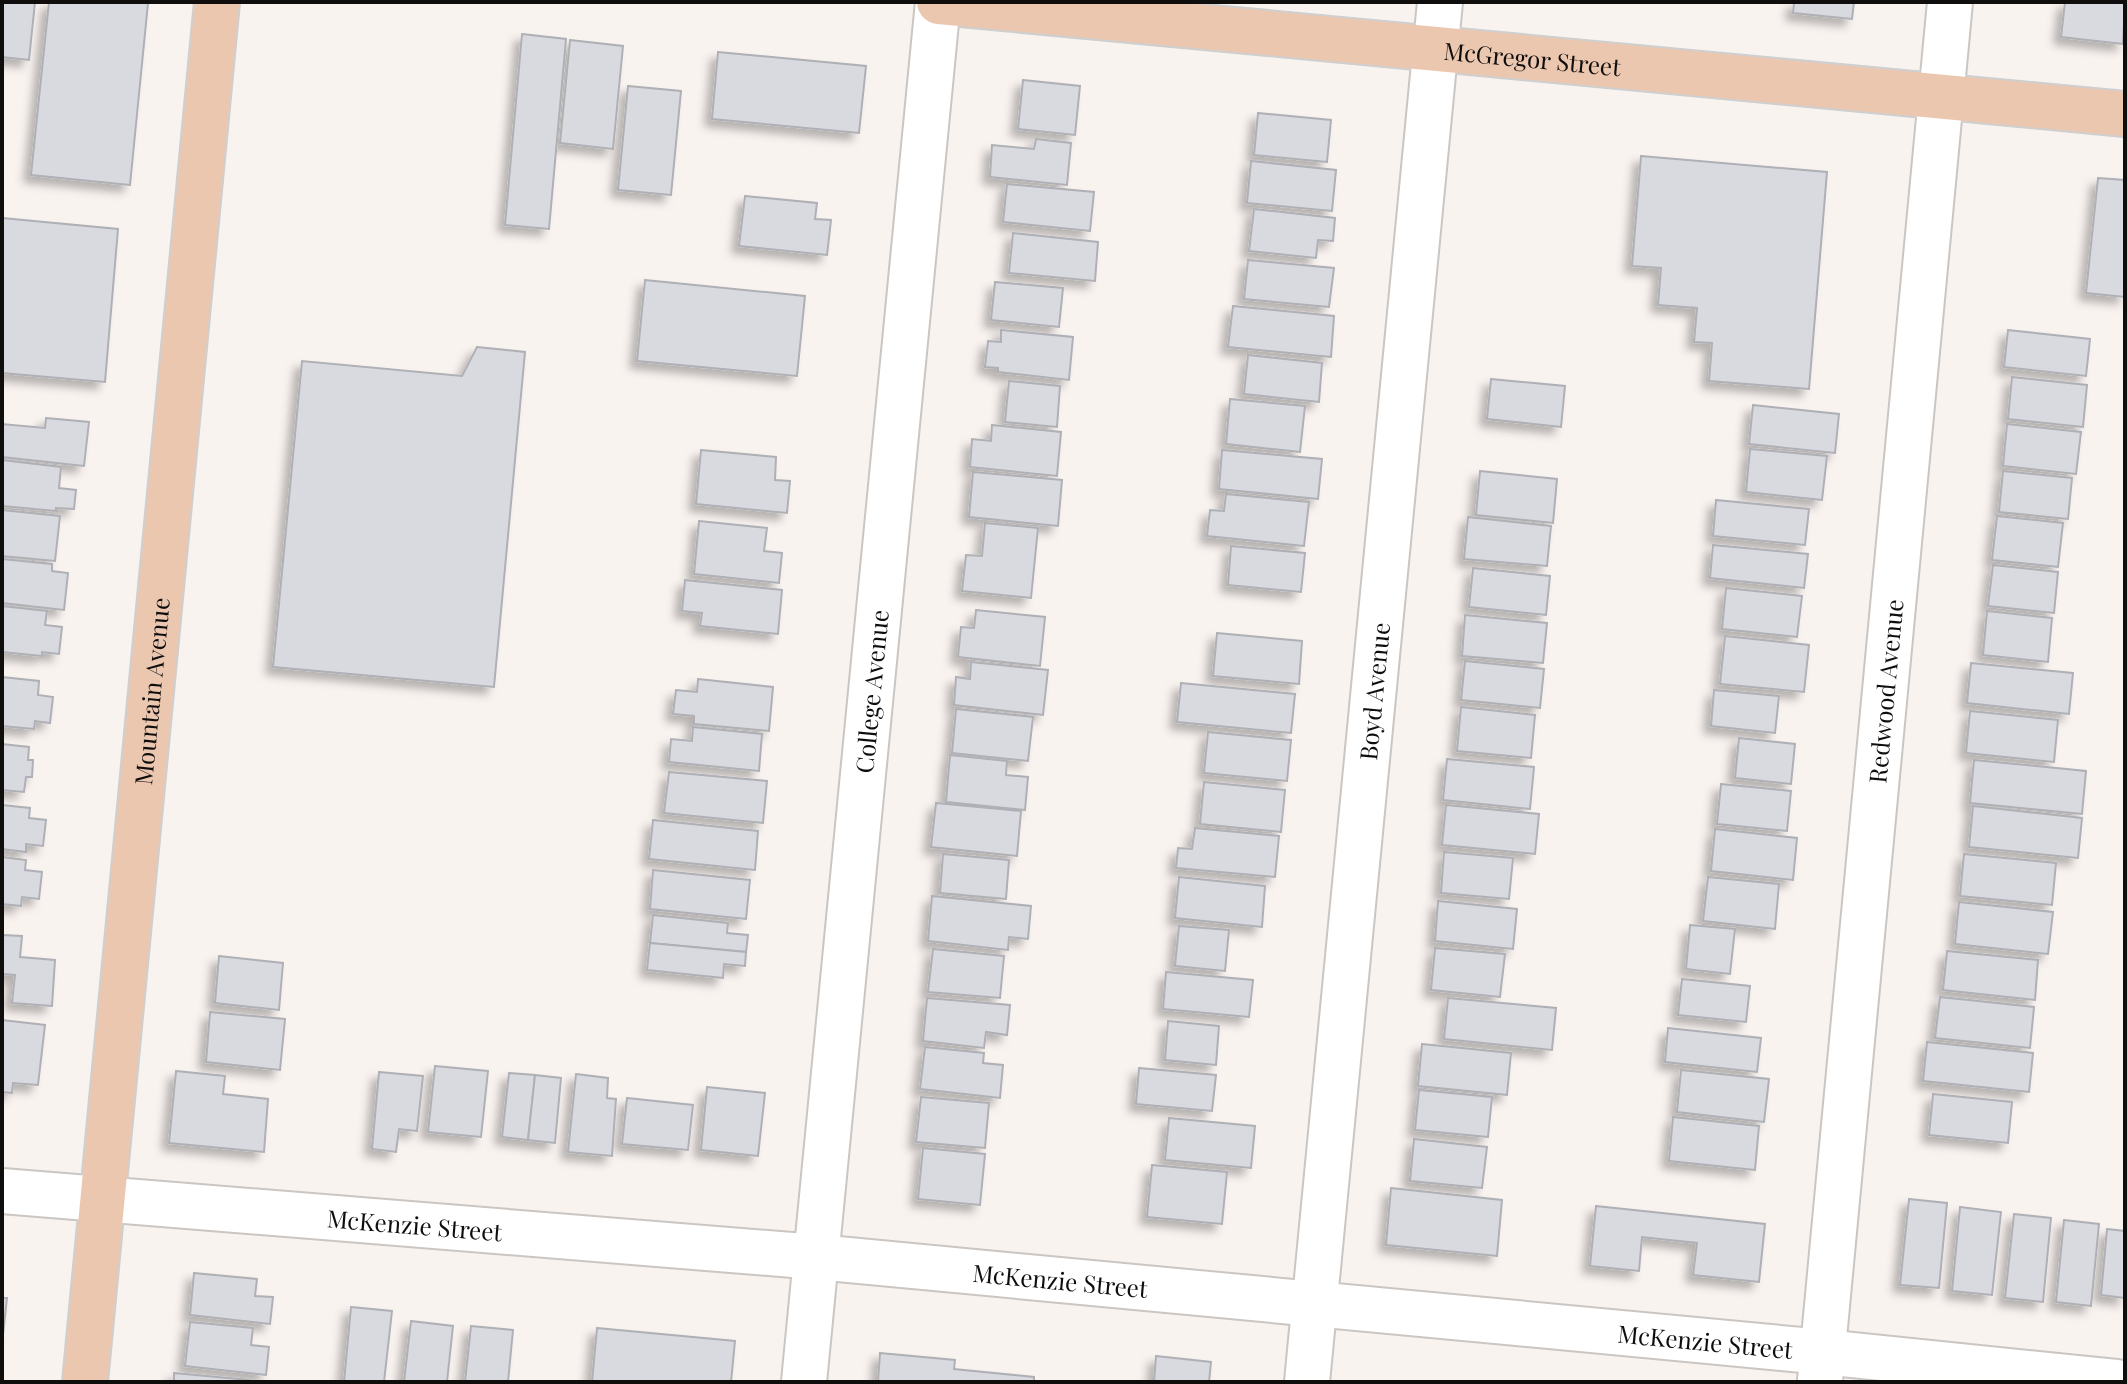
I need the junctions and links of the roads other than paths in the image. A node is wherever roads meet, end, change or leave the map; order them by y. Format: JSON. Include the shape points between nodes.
{"nodes":[{"id":1,"x":217,"y":2,"type":"edge"},
{"id":2,"x":939,"y":2,"type":"edge"},
{"id":3,"x":1440,"y":2,"type":"edge"},
{"id":4,"x":1950,"y":2,"type":"edge"},
{"id":5,"x":1436,"y":49,"type":"junction"},
{"id":6,"x":1941,"y":95,"type":"junction"},
{"id":7,"x":2125,"y":114,"type":"edge"},
{"id":8,"x":2,"y":1191,"type":"edge"},
{"id":9,"x":102,"y":1201,"type":"junction"},
{"id":10,"x":817,"y":1257,"type":"junction"},
{"id":11,"x":1314,"y":1305,"type":"junction"},
{"id":12,"x":1821,"y":1367,"type":"edge"},
{"id":13,"x":85,"y":1382,"type":"edge"},
{"id":14,"x":804,"y":1382,"type":"edge"},
{"id":15,"x":1307,"y":1382,"type":"edge"},
{"id":16,"x":2116,"y":1382,"type":"edge"}],
"edges":[{"from":1,"to":9,"type":"main road","name":"Mountain Avenue"},
{"from":2,"to":5,"type":"main road","name":"McGregor Street"},
{"from":2,"to":10,"type":"street","name":"College Avenue"},
{"from":3,"to":5,"type":"street","name":"Boyd Avenue"},
{"from":4,"to":6,"type":"street","name":"Redwood Avenue"},
{"from":5,"to":6,"type":"main road","name":"McGregor Street"},
{"from":5,"to":11,"type":"street","name":"Boyd Avenue"},
{"from":6,"to":7,"type":"main road","name":"McGregor Street"},
{"from":6,"to":12,"type":"street","name":"Redwood Avenue"},
{"from":8,"to":9,"type":"street","name":"McKenzie Street"},
{"from":9,"to":10,"type":"street","name":"McKenzie Street"},
{"from":9,"to":13,"type":"main road","name":"Mountain Avenue"},
{"from":10,"to":11,"type":"street","name":"McKenzie Street"},
{"from":10,"to":14,"type":"street","name":"College Avenue"},
{"from":11,"to":12,"type":"street","name":"McKenzie Street"},
{"from":11,"to":15,"type":"street","name":"Boyd Avenue"},
{"from":12,"to":16,"type":"street","name":"McKenzie Street"}]}
